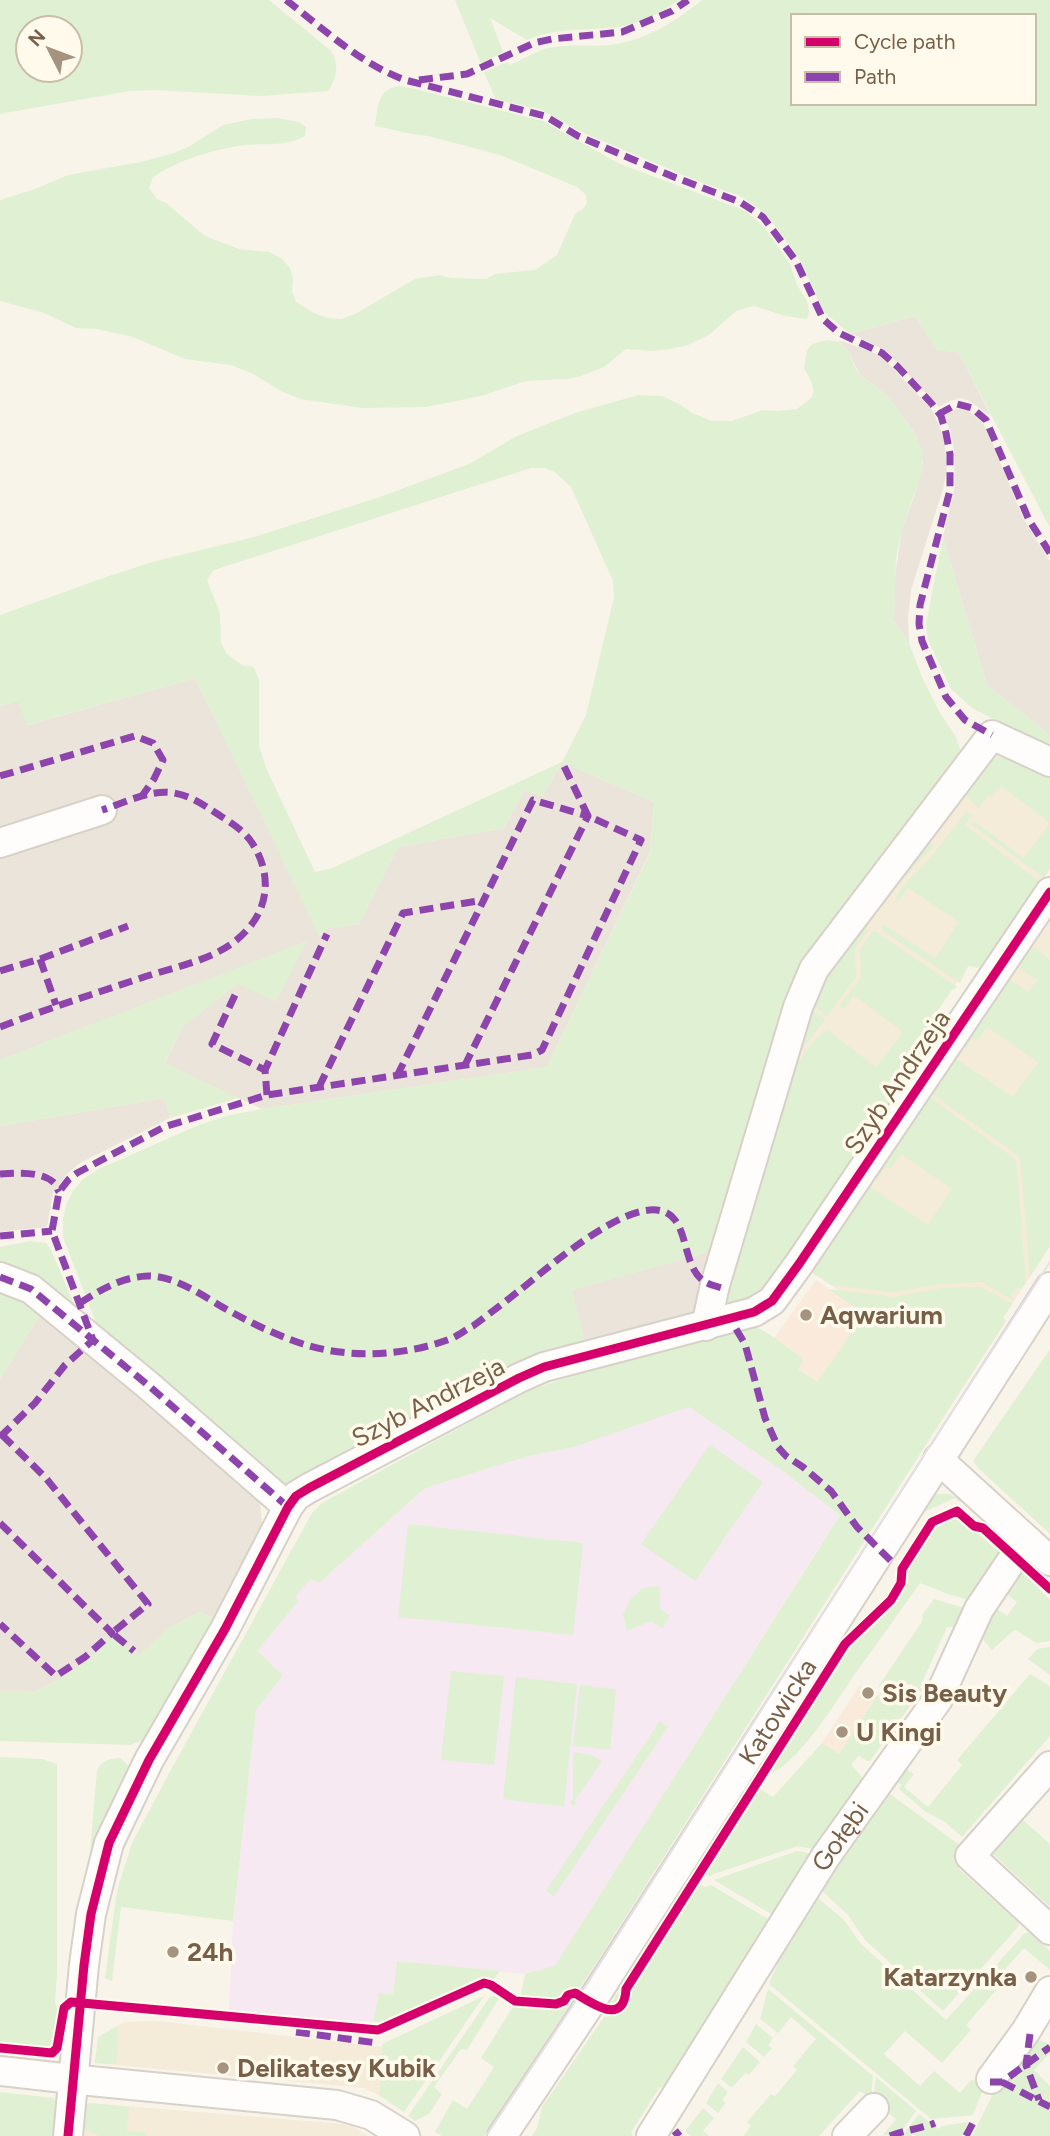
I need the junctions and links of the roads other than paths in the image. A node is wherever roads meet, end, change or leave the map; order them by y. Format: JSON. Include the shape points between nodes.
{"nodes":[{"id":1,"x":1050,"y":762,"type":"edge"},
{"id":2,"x":102,"y":810,"type":"dead end"},
{"id":3,"x":0,"y":842,"type":"edge"},
{"id":4,"x":1050,"y":892,"type":"edge"},
{"id":5,"x":0,"y":1277,"type":"edge"},
{"id":6,"x":1050,"y":1287,"type":"edge"},
{"id":7,"x":705,"y":1325,"type":"junction"},
{"id":8,"x":938,"y":1460,"type":"junction"},
{"id":9,"x":288,"y":1507,"type":"junction"},
{"id":10,"x":1028,"y":1541,"type":"junction"},
{"id":11,"x":1050,"y":1561,"type":"edge"},
{"id":12,"x":1050,"y":1766,"type":"edge"},
{"id":13,"x":1050,"y":1930,"type":"edge"},
{"id":14,"x":1050,"y":1990,"type":"edge"},
{"id":15,"x":0,"y":2071,"type":"edge"},
{"id":16,"x":72,"y":2079,"type":"junction"},
{"id":17,"x":991,"y":2079,"type":"dead end"},
{"id":18,"x":874,"y":2108,"type":"dead end"},
{"id":19,"x":68,"y":2136,"type":"edge"},
{"id":20,"x":405,"y":2136,"type":"edge"},
{"id":21,"x":502,"y":2136,"type":"edge"},
{"id":22,"x":651,"y":2136,"type":"edge"},
{"id":23,"x":847,"y":2136,"type":"edge"}],
"edges":[{"from":1,"to":7,"type":"street","via":[[992,735],[814,969],[798,1007]]},
{"from":2,"to":3,"type":"street"},
{"from":4,"to":7,"type":"street","name":"Szyb Andrzeja","via":[[781,1291],[754,1312]]},
{"from":5,"to":9,"type":"street","via":[[40,1296]]},
{"from":6,"to":8,"type":"street","name":"Katowicka"},
{"from":7,"to":9,"type":"street","name":"Szyb Andrzeja","via":[[531,1372],[309,1488]]},
{"from":8,"to":10,"type":"street"},
{"from":8,"to":21,"type":"street","name":"Katowicka"},
{"from":9,"to":16,"type":"street","name":"Szyb Andrzeja","via":[[225,1629],[149,1760],[109,1843],[91,1914]]},
{"from":10,"to":11,"type":"street"},
{"from":10,"to":22,"type":"street","name":"Gołębi","via":[[979,1609],[938,1699],[826,1856]]},
{"from":12,"to":13,"type":"street","via":[[970,1856]]},
{"from":14,"to":17,"type":"street"},
{"from":15,"to":16,"type":"street"},
{"from":16,"to":19,"type":"street","name":"Szyb Andrzeja"},
{"from":16,"to":20,"type":"street","via":[[337,2105],[372,2115]]},
{"from":18,"to":23,"type":"street"}]}
